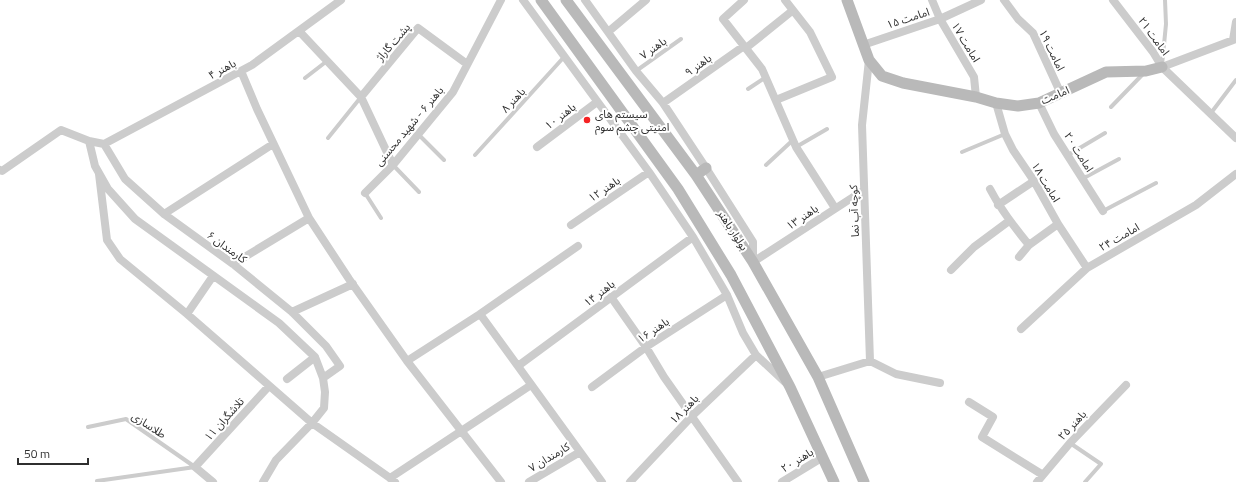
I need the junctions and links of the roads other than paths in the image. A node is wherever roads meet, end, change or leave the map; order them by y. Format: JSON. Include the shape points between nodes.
{"nodes":[{"id":1,"x":342,"y":0,"type":"edge"},
{"id":2,"x":501,"y":0,"type":"edge"},
{"id":3,"x":523,"y":0,"type":"edge"},
{"id":4,"x":541,"y":0,"type":"edge"},
{"id":5,"x":566,"y":0,"type":"edge"},
{"id":6,"x":585,"y":0,"type":"edge"},
{"id":7,"x":646,"y":0,"type":"edge"},
{"id":8,"x":744,"y":0,"type":"edge"},
{"id":9,"x":785,"y":0,"type":"edge"},
{"id":10,"x":846,"y":0,"type":"edge"},
{"id":11,"x":932,"y":0,"type":"edge"},
{"id":12,"x":981,"y":0,"type":"edge"},
{"id":13,"x":1004,"y":0,"type":"edge"},
{"id":14,"x":1113,"y":0,"type":"edge"},
{"id":15,"x":1165,"y":0,"type":"edge"},
{"id":16,"x":574,"y":11,"type":"junction"},
{"id":17,"x":792,"y":11,"type":"junction"},
{"id":18,"x":940,"y":19,"type":"junction"},
{"id":19,"x":1236,"y":22,"type":"edge"},
{"id":20,"x":558,"y":23,"type":"junction"},
{"id":21,"x":584,"y":26,"type":"junction"},
{"id":22,"x":299,"y":31,"type":"junction"},
{"id":23,"x":608,"y":32,"type":"junction"},
{"id":24,"x":569,"y":38,"type":"junction"},
{"id":25,"x":681,"y":39,"type":"dead end"},
{"id":26,"x":1235,"y":40,"type":"edge"},
{"id":27,"x":863,"y":45,"type":"junction"},
{"id":28,"x":745,"y":47,"type":"junction"},
{"id":29,"x":564,"y":57,"type":"junction"},
{"id":30,"x":869,"y":60,"type":"junction"},
{"id":31,"x":327,"y":61,"type":"junction"},
{"id":32,"x":467,"y":64,"type":"junction"},
{"id":33,"x":1162,"y":67,"type":"junction"},
{"id":34,"x":241,"y":71,"type":"junction"},
{"id":35,"x":636,"y":71,"type":"junction"},
{"id":36,"x":1146,"y":71,"type":"junction"},
{"id":37,"x":766,"y":76,"type":"junction"},
{"id":38,"x":305,"y":78,"type":"dead end"},
{"id":39,"x":1236,"y":80,"type":"edge"},
{"id":40,"x":748,"y":89,"type":"dead end"},
{"id":41,"x":1061,"y":94,"type":"junction"},
{"id":42,"x":361,"y":97,"type":"junction"},
{"id":43,"x":976,"y":97,"type":"junction"},
{"id":44,"x":776,"y":100,"type":"junction"},
{"id":45,"x":597,"y":102,"type":"junction"},
{"id":46,"x":663,"y":103,"type":"junction"},
{"id":47,"x":996,"y":103,"type":"junction"},
{"id":48,"x":1039,"y":103,"type":"junction"},
{"id":49,"x":1111,"y":107,"type":"dead end"},
{"id":50,"x":1211,"y":114,"type":"junction"},
{"id":51,"x":827,"y":129,"type":"dead end"},
{"id":52,"x":1105,"y":133,"type":"dead end"},
{"id":53,"x":418,"y":134,"type":"junction"},
{"id":54,"x":1005,"y":134,"type":"junction"},
{"id":55,"x":328,"y":138,"type":"dead end"},
{"id":56,"x":1236,"y":138,"type":"edge"},
{"id":57,"x":89,"y":141,"type":"junction"},
{"id":58,"x":795,"y":143,"type":"junction"},
{"id":59,"x":104,"y":144,"type":"junction"},
{"id":60,"x":273,"y":144,"type":"junction"},
{"id":61,"x":537,"y":148,"type":"dead end"},
{"id":62,"x":962,"y":152,"type":"dead end"},
{"id":63,"x":475,"y":155,"type":"dead end"},
{"id":64,"x":1068,"y":156,"type":"junction"},
{"id":65,"x":1120,"y":159,"type":"dead end"},
{"id":66,"x":444,"y":160,"type":"dead end"},
{"id":67,"x":766,"y":165,"type":"dead end"},
{"id":68,"x":392,"y":166,"type":"junction"},
{"id":69,"x":706,"y":168,"type":"junction"},
{"id":70,"x":0,"y":170,"type":"edge"},
{"id":71,"x":649,"y":172,"type":"junction"},
{"id":72,"x":99,"y":174,"type":"junction"},
{"id":73,"x":1236,"y":174,"type":"edge"},
{"id":74,"x":696,"y":175,"type":"junction"},
{"id":75,"x":1082,"y":179,"type":"junction"},
{"id":76,"x":1034,"y":181,"type":"junction"},
{"id":77,"x":1156,"y":183,"type":"dead end"},
{"id":78,"x":990,"y":189,"type":"dead end"},
{"id":79,"x":864,"y":190,"type":"junction"},
{"id":80,"x":419,"y":192,"type":"dead end"},
{"id":81,"x":365,"y":193,"type":"joint"},
{"id":82,"x":998,"y":205,"type":"junction"},
{"id":83,"x":835,"y":208,"type":"junction"},
{"id":84,"x":1103,"y":211,"type":"joint"},
{"id":85,"x":164,"y":214,"type":"junction"},
{"id":86,"x":309,"y":218,"type":"junction"},
{"id":87,"x":381,"y":218,"type":"dead end"},
{"id":88,"x":1009,"y":222,"type":"junction"},
{"id":89,"x":1058,"y":224,"type":"junction"},
{"id":90,"x":571,"y":225,"type":"dead end"},
{"id":91,"x":693,"y":237,"type":"junction"},
{"id":92,"x":1029,"y":245,"type":"junction"},
{"id":93,"x":578,"y":246,"type":"dead end"},
{"id":94,"x":1020,"y":257,"type":"dead end"},
{"id":95,"x":753,"y":262,"type":"junction"},
{"id":96,"x":233,"y":264,"type":"junction"},
{"id":97,"x":1087,"y":268,"type":"junction"},
{"id":98,"x":951,"y":270,"type":"dead end"},
{"id":99,"x":213,"y":276,"type":"junction"},
{"id":100,"x":352,"y":284,"type":"junction"},
{"id":101,"x":727,"y":295,"type":"junction"},
{"id":102,"x":612,"y":297,"type":"junction"},
{"id":103,"x":292,"y":312,"type":"junction"},
{"id":104,"x":187,"y":314,"type":"junction"},
{"id":105,"x":480,"y":314,"type":"junction"},
{"id":106,"x":1021,"y":329,"type":"dead end"},
{"id":107,"x":646,"y":347,"type":"junction"},
{"id":108,"x":756,"y":355,"type":"junction"},
{"id":109,"x":315,"y":357,"type":"junction"},
{"id":110,"x":407,"y":361,"type":"junction"},
{"id":111,"x":870,"y":361,"type":"junction"},
{"id":112,"x":518,"y":366,"type":"junction"},
{"id":113,"x":818,"y":377,"type":"junction"},
{"id":114,"x":323,"y":378,"type":"junction"},
{"id":115,"x":287,"y":379,"type":"dead end"},
{"id":116,"x":940,"y":383,"type":"dead end"},
{"id":117,"x":531,"y":385,"type":"junction"},
{"id":118,"x":269,"y":386,"type":"junction"},
{"id":119,"x":592,"y":386,"type":"dead end"},
{"id":120,"x":1126,"y":386,"type":"dead end"},
{"id":121,"x":790,"y":388,"type":"junction"},
{"id":122,"x":969,"y":402,"type":"dead end"},
{"id":123,"x":692,"y":416,"type":"junction"},
{"id":124,"x":312,"y":423,"type":"junction"},
{"id":125,"x":88,"y":427,"type":"dead end"},
{"id":126,"x":462,"y":431,"type":"junction"},
{"id":127,"x":1070,"y":443,"type":"junction"},
{"id":128,"x":580,"y":452,"type":"junction"},
{"id":129,"x":823,"y":457,"type":"junction"},
{"id":130,"x":195,"y":467,"type":"junction"},
{"id":131,"x":1044,"y":475,"type":"junction"},
{"id":132,"x":392,"y":480,"type":"edge"},
{"id":133,"x":97,"y":481,"type":"dead end"},
{"id":134,"x":213,"y":482,"type":"edge"},
{"id":135,"x":263,"y":482,"type":"edge"},
{"id":136,"x":501,"y":482,"type":"edge"},
{"id":137,"x":529,"y":482,"type":"edge"},
{"id":138,"x":602,"y":482,"type":"edge"},
{"id":139,"x":630,"y":482,"type":"edge"},
{"id":140,"x":738,"y":482,"type":"edge"},
{"id":141,"x":782,"y":482,"type":"edge"},
{"id":142,"x":834,"y":482,"type":"edge"},
{"id":143,"x":864,"y":482,"type":"edge"},
{"id":144,"x":1036,"y":482,"type":"edge"},
{"id":145,"x":1085,"y":482,"type":"edge"}],
"edges":[{"from":1,"to":22,"type":"street","name":"باهنر ۴"},
{"from":2,"to":32,"type":"street","name":"باهنر ۶ - شهید محسنی"},
{"from":3,"to":29,"type":"street"},
{"from":4,"to":20,"type":"main road"},
{"from":5,"to":16,"type":"main road","name":"بولوار باهنر"},
{"from":6,"to":23,"type":"street"},
{"from":7,"to":23,"type":"street"},
{"from":8,"to":28,"type":"street","via":[[723,19]]},
{"from":9,"to":17,"type":"street"},
{"from":10,"to":27,"type":"main road","name":"امامت"},
{"from":11,"to":18,"type":"street","name":"امامت ۱۷"},
{"from":12,"to":18,"type":"street","name":"امامت ۱۵"},
{"from":13,"to":41,"type":"street","name":"امامت ۱۹","via":[[1018,19],[1034,33]]},
{"from":14,"to":33,"type":"street","name":"امامت ۲۱"},
{"from":15,"to":33,"type":"lane","via":[[1166,24]]},
{"from":16,"to":20,"type":"main road","via":[[568,20]]},
{"from":16,"to":21,"type":"main road","name":"بولوار باهنر"},
{"from":17,"to":28,"type":"street","name":"باهنر ۹"},
{"from":17,"to":44,"type":"street","via":[[810,32],[832,77]]},
{"from":18,"to":27,"type":"street","name":"امامت ۱۵"},
{"from":18,"to":43,"type":"street","name":"امامت ۱۷","via":[[974,77]]},
{"from":19,"to":26,"type":"street"},
{"from":20,"to":24,"type":"main road"},
{"from":21,"to":24,"type":"main road","via":[[575,29]]},
{"from":21,"to":74,"type":"main road","name":"بولوار باهنر"},
{"from":22,"to":31,"type":"street"},
{"from":22,"to":34,"type":"street","name":"باهنر ۴"},
{"from":23,"to":35,"type":"street"},
{"from":24,"to":121,"type":"main road","via":[[678,189],[731,275]]},
{"from":25,"to":35,"type":"lane","name":"باهنر ۷"},
{"from":26,"to":33,"type":"street"},
{"from":27,"to":30,"type":"main road","name":"امامت"},
{"from":28,"to":37,"type":"street"},
{"from":28,"to":46,"type":"street","name":"باهنر ۹"},
{"from":29,"to":45,"type":"street"},
{"from":29,"to":63,"type":"lane","name":"باهنر ۸"},
{"from":30,"to":43,"type":"main road","name":"امامت","via":[[882,76],[903,83]]},
{"from":30,"to":79,"type":"street","name":"کوچه آب نما","via":[[862,125]]},
{"from":31,"to":38,"type":"lane"},
{"from":31,"to":42,"type":"street"},
{"from":32,"to":42,"type":"street","name":"پشت گاراژ","via":[[418,28]]},
{"from":32,"to":53,"type":"street","name":"باهنر ۶ - شهید محسنی","via":[[453,92]]},
{"from":33,"to":36,"type":"main road","name":"امامت"},
{"from":33,"to":50,"type":"street"},
{"from":34,"to":59,"type":"street","name":"باهنر ۴"},
{"from":34,"to":60,"type":"street"},
{"from":35,"to":46,"type":"street"},
{"from":36,"to":41,"type":"main road","name":"امامت","via":[[1106,72]]},
{"from":36,"to":49,"type":"lane"},
{"from":37,"to":40,"type":"lane"},
{"from":37,"to":44,"type":"street"},
{"from":39,"to":50,"type":"lane"},
{"from":41,"to":48,"type":"main road","name":"امامت"},
{"from":42,"to":55,"type":"lane"},
{"from":42,"to":68,"type":"street"},
{"from":43,"to":47,"type":"main road","name":"امامت"},
{"from":44,"to":58,"type":"street"},
{"from":45,"to":61,"type":"street","name":"باهنر ۱۰"},
{"from":45,"to":71,"type":"street"},
{"from":46,"to":69,"type":"street"},
{"from":47,"to":48,"type":"main road","name":"امامت","via":[[1018,106]]},
{"from":47,"to":54,"type":"street","name":"امامت ۱۸"},
{"from":48,"to":64,"type":"street","name":"امامت ۲۰"},
{"from":50,"to":56,"type":"street"},
{"from":51,"to":58,"type":"lane"},
{"from":52,"to":64,"type":"lane"},
{"from":53,"to":66,"type":"lane"},
{"from":53,"to":68,"type":"street","name":"باهنر ۶ - شهید محسنی"},
{"from":54,"to":62,"type":"lane"},
{"from":54,"to":76,"type":"street","name":"امامت ۱۸"},
{"from":57,"to":59,"type":"street"},
{"from":57,"to":70,"type":"street","via":[[61,130]]},
{"from":57,"to":72,"type":"street"},
{"from":58,"to":67,"type":"lane"},
{"from":58,"to":83,"type":"street"},
{"from":59,"to":85,"type":"street","name":"کارمندان ۶","via":[[125,179]]},
{"from":60,"to":85,"type":"street"},
{"from":60,"to":86,"type":"street"},
{"from":64,"to":75,"type":"street","name":"امامت ۲۰"},
{"from":65,"to":75,"type":"lane"},
{"from":68,"to":80,"type":"lane"},
{"from":68,"to":81,"type":"street","name":"باهنر ۶ - شهید محسنی"},
{"from":69,"to":74,"type":"main road"},
{"from":69,"to":95,"type":"street","via":[[753,242]]},
{"from":71,"to":90,"type":"street","name":"باهنر ۱۲"},
{"from":71,"to":91,"type":"street"},
{"from":72,"to":99,"type":"street","via":[[108,189],[135,219]]},
{"from":72,"to":104,"type":"street","via":[[107,240],[120,259]]},
{"from":73,"to":97,"type":"street","name":"امامت ۲۴","via":[[1196,205]]},
{"from":74,"to":95,"type":"main road","name":"بولوار باهنر"},
{"from":75,"to":84,"type":"street","name":"امامت ۲۰"},
{"from":76,"to":82,"type":"street"},
{"from":76,"to":89,"type":"street","name":"امامت ۱۸"},
{"from":77,"to":84,"type":"lane"},
{"from":78,"to":82,"type":"street"},
{"from":79,"to":83,"type":"street","name":"باهنر ۱۳"},
{"from":79,"to":111,"type":"street","name":"کوچه آب نما"},
{"from":81,"to":87,"type":"lane","name":"باهنر ۶ - شهید محسنی"},
{"from":82,"to":88,"type":"street"},
{"from":83,"to":95,"type":"street","name":"باهنر ۱۳"},
{"from":85,"to":96,"type":"street","name":"کارمندان ۶"},
{"from":86,"to":96,"type":"street"},
{"from":86,"to":100,"type":"street"},
{"from":88,"to":92,"type":"street"},
{"from":88,"to":98,"type":"street","via":[[974,247]]},
{"from":89,"to":92,"type":"street"},
{"from":89,"to":97,"type":"street","name":"امامت ۱۸"},
{"from":91,"to":101,"type":"street"},
{"from":91,"to":102,"type":"street","name":"باهنر ۱۴"},
{"from":92,"to":94,"type":"street"},
{"from":93,"to":105,"type":"street"},
{"from":95,"to":113,"type":"main road","name":"بولوار باهنر"},
{"from":96,"to":103,"type":"street","name":"کارمندان ۶"},
{"from":97,"to":106,"type":"street","name":"امامت ۲۴"},
{"from":99,"to":104,"type":"street"},
{"from":99,"to":109,"type":"street","via":[[279,323]]},
{"from":100,"to":103,"type":"street"},
{"from":100,"to":110,"type":"street"},
{"from":101,"to":107,"type":"street","name":"باهنر ۱۶"},
{"from":101,"to":108,"type":"street","via":[[743,333]]},
{"from":102,"to":107,"type":"street"},
{"from":102,"to":112,"type":"street","name":"باهنر ۱۴"},
{"from":103,"to":114,"type":"street","name":"کارمندان ۶","via":[[326,346],[340,366]]},
{"from":104,"to":118,"type":"street"},
{"from":105,"to":110,"type":"street"},
{"from":105,"to":112,"type":"street"},
{"from":107,"to":119,"type":"street","name":"باهنر ۱۶"},
{"from":107,"to":123,"type":"street"},
{"from":108,"to":121,"type":"street"},
{"from":108,"to":123,"type":"street","name":"باهنر ۱۸"},
{"from":109,"to":114,"type":"street"},
{"from":109,"to":115,"type":"street"},
{"from":110,"to":126,"type":"street"},
{"from":111,"to":113,"type":"street"},
{"from":111,"to":116,"type":"street","via":[[896,374]]},
{"from":112,"to":117,"type":"street"},
{"from":113,"to":143,"type":"main road","name":"بولوار باهنر"},
{"from":114,"to":124,"type":"street","via":[[324,408]]},
{"from":117,"to":126,"type":"street"},
{"from":117,"to":128,"type":"street"},
{"from":118,"to":124,"type":"street"},
{"from":118,"to":130,"type":"street","name":"تلاشگران ۱۱"},
{"from":120,"to":127,"type":"street","name":"باهنر ۲۵"},
{"from":121,"to":129,"type":"main road"},
{"from":122,"to":131,"type":"street","via":[[993,417],[982,437]]},
{"from":123,"to":139,"type":"street","name":"باهنر ۱۸"},
{"from":123,"to":140,"type":"street"},
{"from":124,"to":132,"type":"street"},
{"from":124,"to":135,"type":"street","via":[[276,460]]},
{"from":125,"to":130,"type":"lane","name":"طلاسازی","via":[[126,419]]},
{"from":126,"to":132,"type":"street"},
{"from":126,"to":136,"type":"street"},
{"from":127,"to":131,"type":"street","name":"باهنر ۲۵"},
{"from":127,"to":145,"type":"lane","via":[[1101,464]]},
{"from":128,"to":137,"type":"street","name":"کارمندان ۷"},
{"from":128,"to":138,"type":"street"},
{"from":129,"to":141,"type":"street","name":"باهنر ۲۰"},
{"from":129,"to":142,"type":"main road"},
{"from":130,"to":133,"type":"lane"},
{"from":130,"to":134,"type":"street"},
{"from":131,"to":144,"type":"street","name":"باهنر ۲۵"}]}
